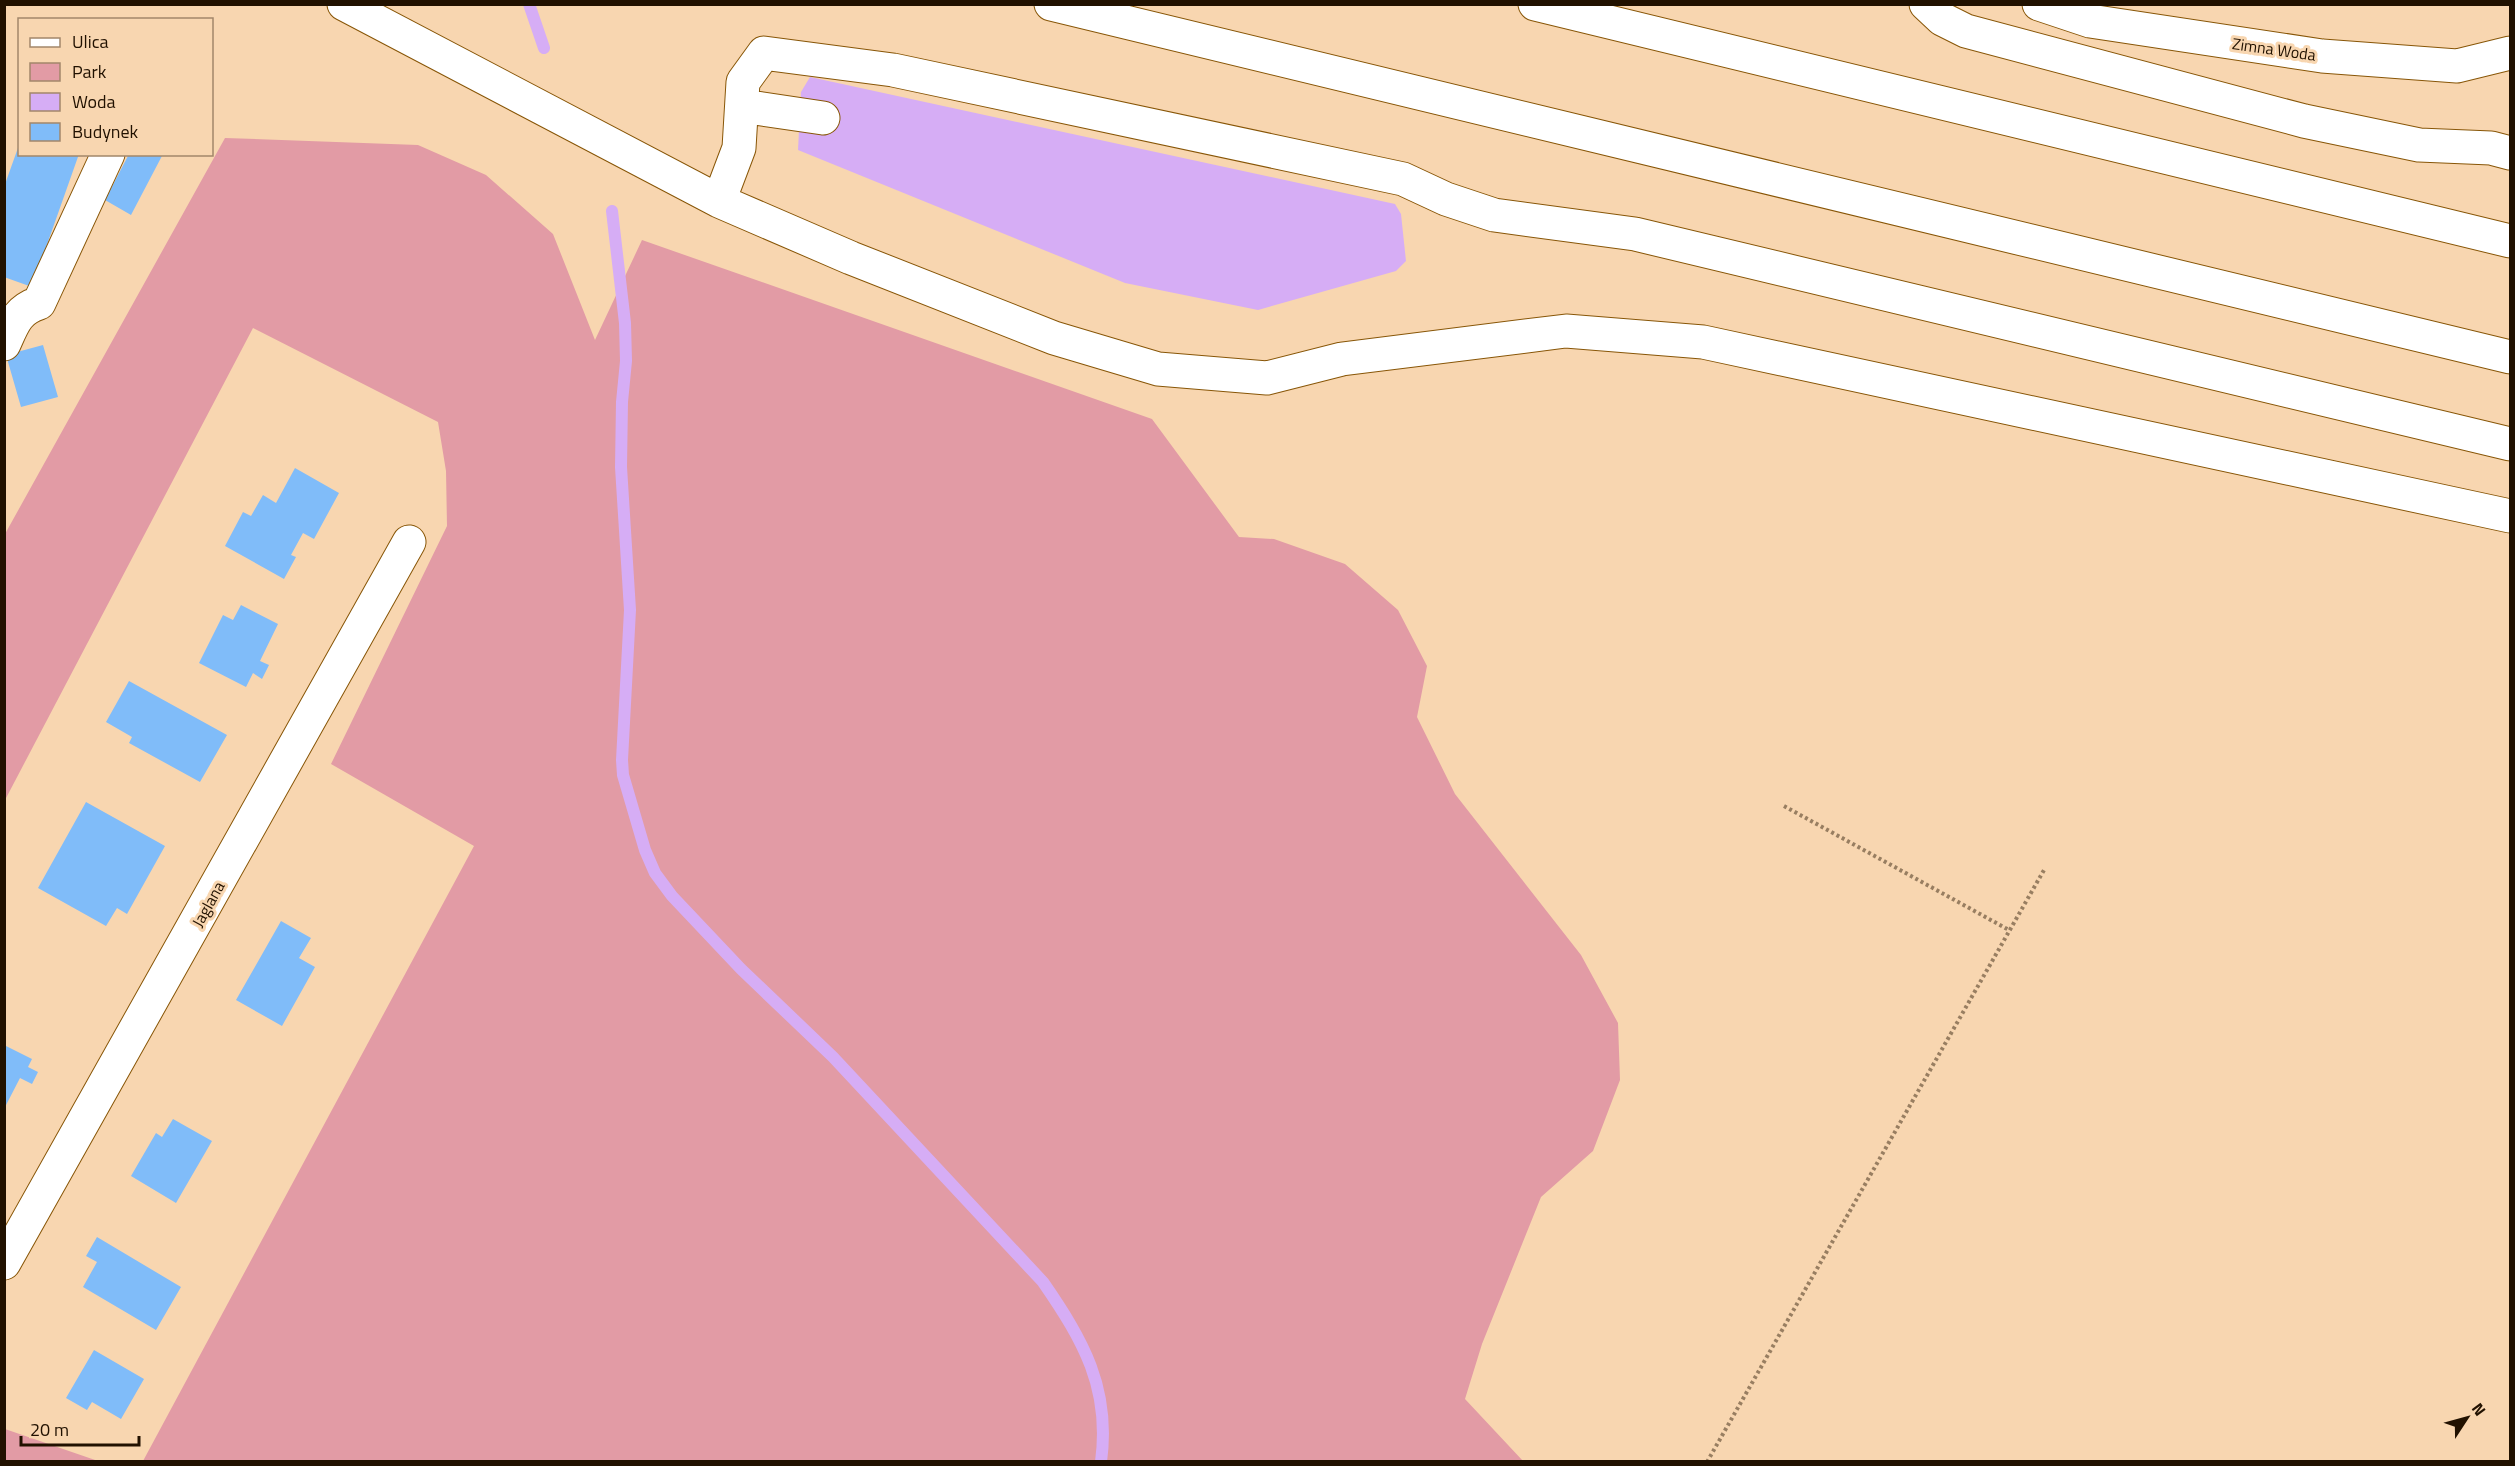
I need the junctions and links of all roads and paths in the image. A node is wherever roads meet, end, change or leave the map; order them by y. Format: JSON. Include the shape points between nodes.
{"nodes":[{"id":1,"x":344,"y":4,"type":"edge"},
{"id":2,"x":1051,"y":4,"type":"edge"},
{"id":3,"x":1535,"y":4,"type":"edge"},
{"id":4,"x":1926,"y":4,"type":"edge"},
{"id":5,"x":2039,"y":4,"type":"edge"},
{"id":6,"x":2511,"y":52,"type":"edge"},
{"id":7,"x":742,"y":106,"type":"junction"},
{"id":8,"x":823,"y":118,"type":"dead end"},
{"id":9,"x":2511,"y":153,"type":"edge"},
{"id":10,"x":107,"y":156,"type":"edge"},
{"id":11,"x":719,"y":201,"type":"junction"},
{"id":12,"x":2511,"y":241,"type":"edge"},
{"id":13,"x":4,"y":344,"type":"edge"},
{"id":14,"x":2511,"y":357,"type":"edge"},
{"id":15,"x":2511,"y":444,"type":"edge"},
{"id":16,"x":2511,"y":516,"type":"edge"},
{"id":17,"x":409,"y":542,"type":"dead end"},
{"id":18,"x":1784,"y":806,"type":"dead end"},
{"id":19,"x":2044,"y":870,"type":"dead end"},
{"id":20,"x":2009,"y":930,"type":"junction"},
{"id":21,"x":4,"y":1263,"type":"edge"},
{"id":22,"x":1707,"y":1461,"type":"edge"}],
"edges":[{"from":1,"to":11,"type":"main road"},
{"from":2,"to":14,"type":"main road"},
{"from":3,"to":12,"type":"main road"},
{"from":4,"to":9,"type":"main road","via":[[1942,19],[1966,32],[2304,122],[2419,146],[2491,148]]},
{"from":5,"to":6,"type":"main road","name":"Zimna Woda","via":[[2090,21],[2322,56],[2457,66]]},
{"from":7,"to":8,"type":"main road"},
{"from":7,"to":11,"type":"main road","via":[[739,148]]},
{"from":7,"to":15,"type":"main road","via":[[743,82],[764,53],[893,70],[1403,179],[1494,215],[1635,234]]},
{"from":10,"to":13,"type":"main road","via":[[39,303],[27,306],[16,316]]},
{"from":11,"to":16,"type":"main road","via":[[1054,338],[1158,369],[1267,378],[1342,359],[1566,331],[1703,342]]},
{"from":17,"to":21,"type":"main road","name":"Jaglana"},
{"from":18,"to":20,"type":"path"},
{"from":19,"to":20,"type":"path"},
{"from":20,"to":22,"type":"path"}]}
